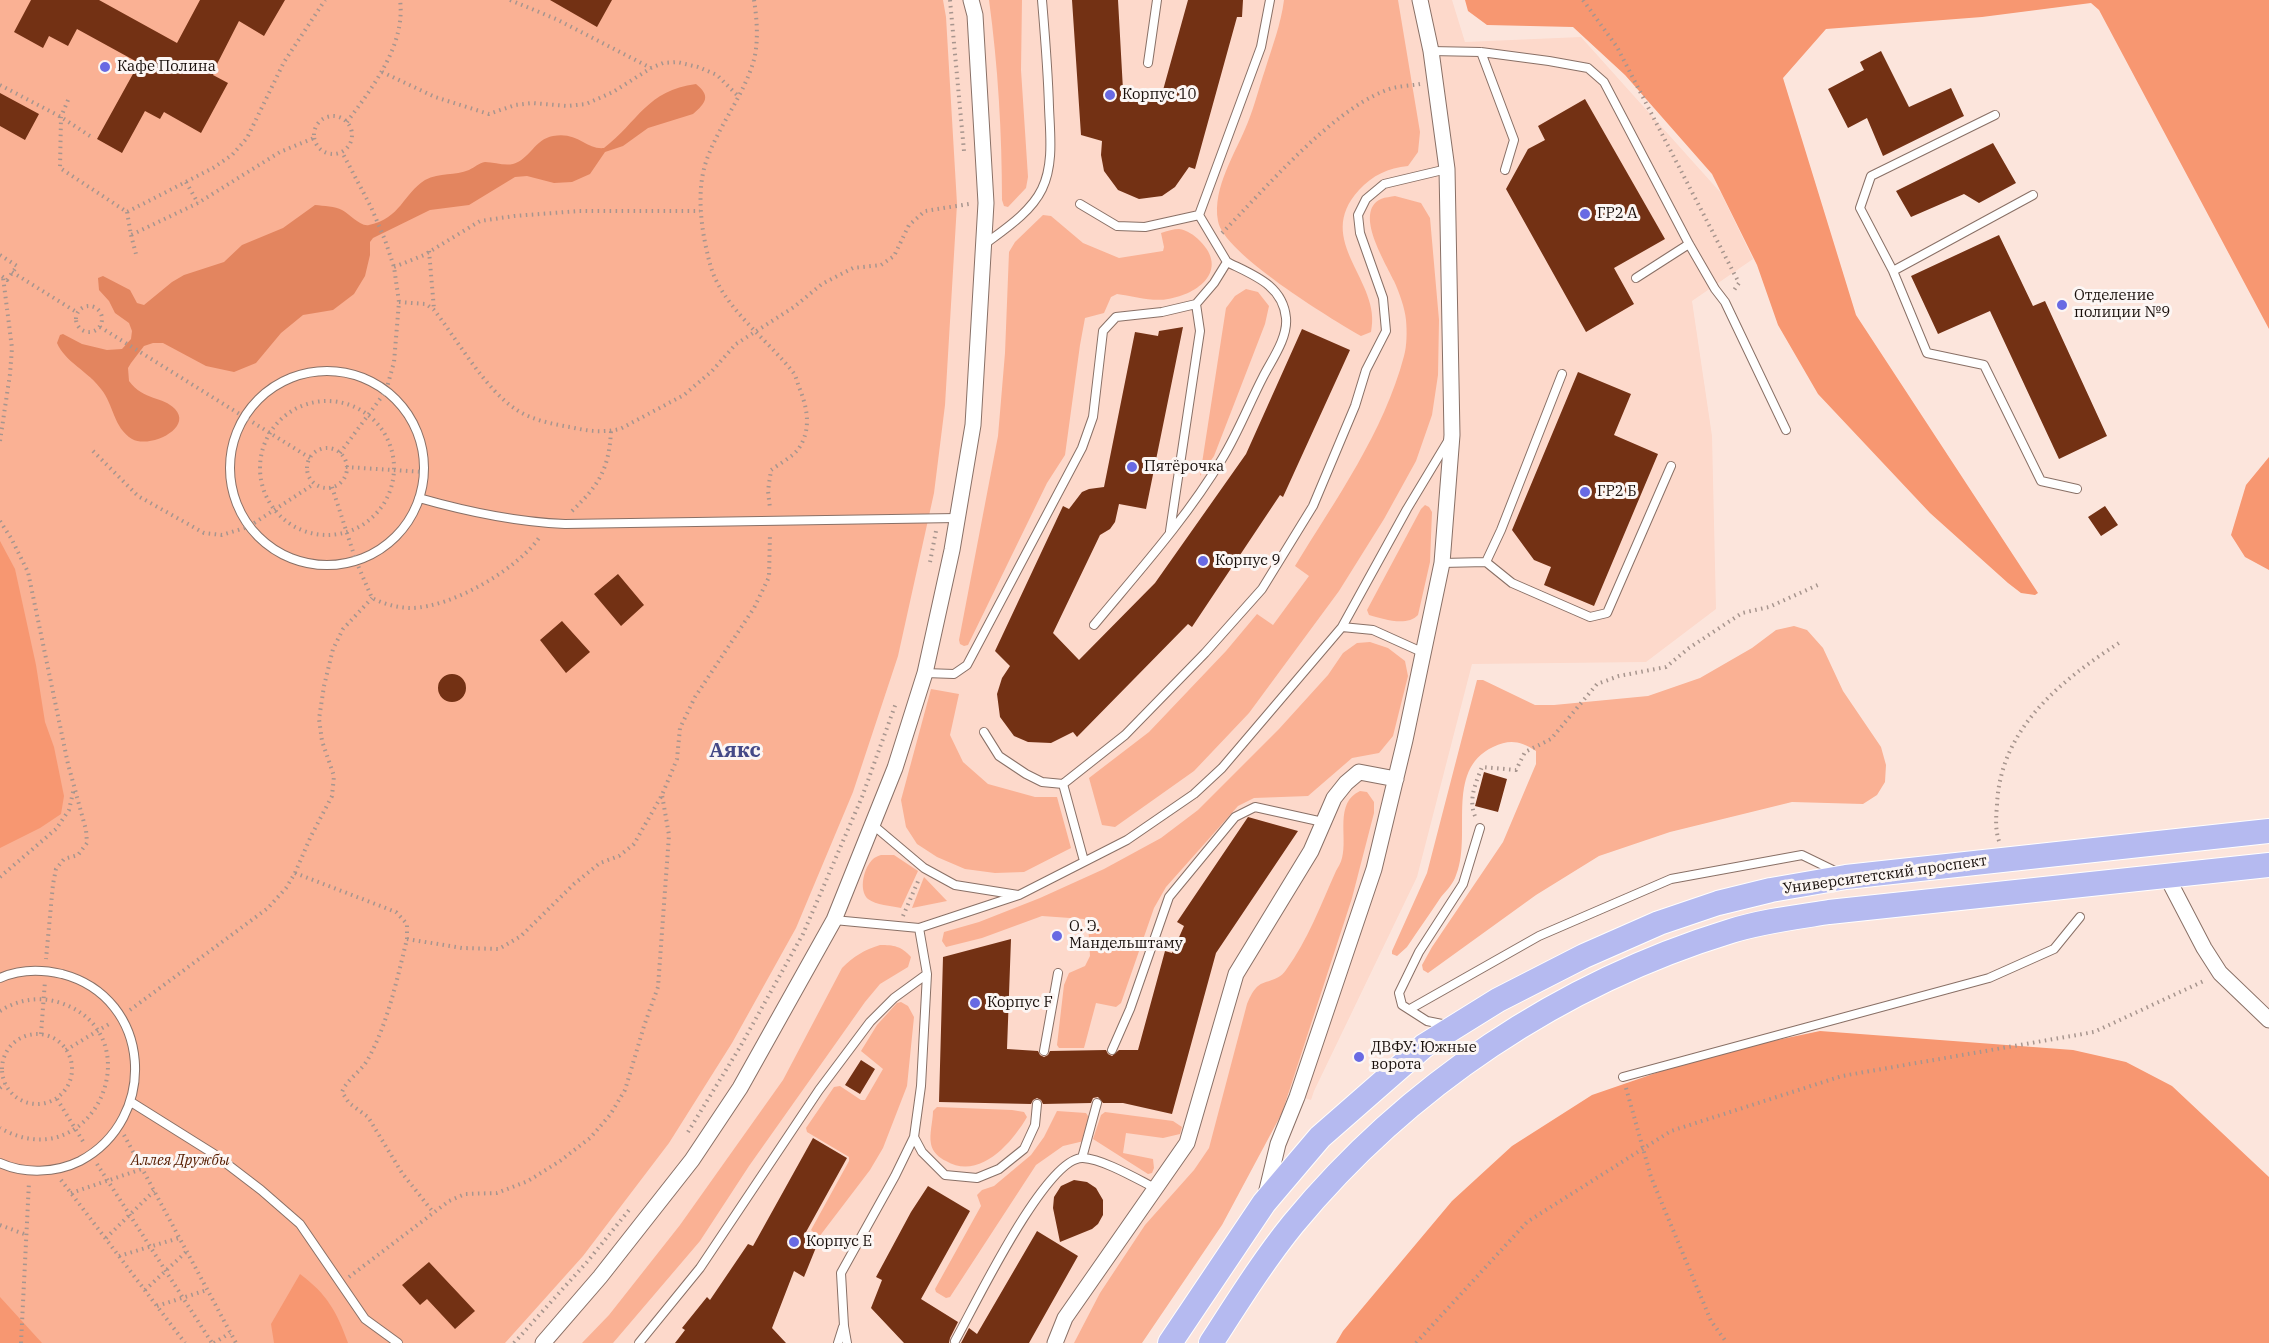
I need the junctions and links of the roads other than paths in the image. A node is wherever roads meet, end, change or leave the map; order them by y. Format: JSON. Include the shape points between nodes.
{"nodes":[{"id":1,"x":972,"y":0,"type":"edge"},
{"id":2,"x":1042,"y":0,"type":"edge"},
{"id":3,"x":1157,"y":0,"type":"edge"},
{"id":4,"x":1270,"y":0,"type":"edge"},
{"id":5,"x":1420,"y":0,"type":"edge"},
{"id":6,"x":1431,"y":51,"type":"junction"},
{"id":7,"x":1481,"y":52,"type":"junction"},
{"id":8,"x":1148,"y":63,"type":"dead end"},
{"id":9,"x":1995,"y":115,"type":"dead end"},
{"id":10,"x":1447,"y":170,"type":"junction"},
{"id":11,"x":1505,"y":170,"type":"dead end"},
{"id":12,"x":2033,"y":195,"type":"dead end"},
{"id":13,"x":1080,"y":204,"type":"dead end"},
{"id":14,"x":1199,"y":215,"type":"junction"},
{"id":15,"x":984,"y":244,"type":"junction"},
{"id":16,"x":1689,"y":244,"type":"junction"},
{"id":17,"x":1227,"y":262,"type":"junction"},
{"id":18,"x":1893,"y":271,"type":"junction"},
{"id":19,"x":1635,"y":278,"type":"dead end"},
{"id":20,"x":1196,"y":304,"type":"junction"},
{"id":21,"x":1562,"y":374,"type":"dead end"},
{"id":22,"x":1786,"y":430,"type":"dead end"},
{"id":23,"x":1452,"y":435,"type":"junction"},
{"id":24,"x":1671,"y":466,"type":"dead end"},
{"id":25,"x":2077,"y":489,"type":"dead end"},
{"id":26,"x":419,"y":498,"type":"junction"},
{"id":27,"x":957,"y":518,"type":"junction"},
{"id":28,"x":1169,"y":535,"type":"junction"},
{"id":29,"x":1486,"y":562,"type":"junction"},
{"id":30,"x":1442,"y":563,"type":"junction"},
{"id":31,"x":1094,"y":625,"type":"dead end"},
{"id":32,"x":1342,"y":627,"type":"junction"},
{"id":33,"x":1424,"y":653,"type":"junction"},
{"id":34,"x":925,"y":672,"type":"junction"},
{"id":35,"x":984,"y":732,"type":"dead end"},
{"id":36,"x":1396,"y":779,"type":"junction"},
{"id":37,"x":1063,"y":783,"type":"junction"},
{"id":38,"x":1323,"y":822,"type":"junction"},
{"id":39,"x":873,"y":825,"type":"junction"},
{"id":40,"x":1480,"y":828,"type":"road end"},
{"id":41,"x":2269,"y":831,"type":"edge"},
{"id":42,"x":1084,"y":861,"type":"junction"},
{"id":43,"x":1958,"y":864,"type":"junction"},
{"id":44,"x":2269,"y":865,"type":"edge"},
{"id":45,"x":1846,"y":877,"type":"junction"},
{"id":46,"x":2167,"y":877,"type":"junction"},
{"id":47,"x":1019,"y":895,"type":"junction"},
{"id":48,"x":1971,"y":897,"type":"junction"},
{"id":49,"x":2080,"y":917,"type":"dead end"},
{"id":50,"x":834,"y":920,"type":"junction"},
{"id":51,"x":919,"y":928,"type":"junction"},
{"id":52,"x":1058,"y":973,"type":"dead end"},
{"id":53,"x":927,"y":974,"type":"junction"},
{"id":54,"x":0,"y":978,"type":"edge"},
{"id":55,"x":1410,"y":1010,"type":"junction"},
{"id":56,"x":2269,"y":1020,"type":"edge"},
{"id":57,"x":1454,"y":1027,"type":"junction"},
{"id":58,"x":1112,"y":1050,"type":"dead end"},
{"id":59,"x":1044,"y":1051,"type":"dead end"},
{"id":60,"x":1623,"y":1077,"type":"road end"},
{"id":61,"x":132,"y":1102,"type":"junction"},
{"id":62,"x":1097,"y":1103,"type":"dead end"},
{"id":63,"x":1037,"y":1104,"type":"dead end"},
{"id":64,"x":914,"y":1137,"type":"junction"},
{"id":65,"x":1082,"y":1158,"type":"junction"},
{"id":66,"x":0,"y":1163,"type":"edge"},
{"id":67,"x":1155,"y":1188,"type":"junction"},
{"id":68,"x":1264,"y":1203,"type":"junction"},
{"id":69,"x":843,"y":1326,"type":"junction"},
{"id":70,"x":955,"y":1341,"type":"dead end"},
{"id":71,"x":398,"y":1343,"type":"edge"},
{"id":72,"x":543,"y":1343,"type":"edge"},
{"id":73,"x":639,"y":1343,"type":"edge"},
{"id":74,"x":838,"y":1343,"type":"edge"},
{"id":75,"x":847,"y":1343,"type":"edge"},
{"id":76,"x":1055,"y":1343,"type":"edge"},
{"id":77,"x":1170,"y":1343,"type":"edge"},
{"id":78,"x":1211,"y":1343,"type":"edge"}],
"edges":[{"from":1,"to":15,"type":"street","via":[[987,203]]},
{"from":2,"to":15,"type":"lane","via":[[1051,154],[1047,176],[1041,191],[1018,218]]},
{"from":3,"to":8,"type":"lane"},
{"from":4,"to":14,"type":"lane","via":[[1261,47]]},
{"from":5,"to":6,"type":"street"},
{"from":6,"to":7,"type":"lane"},
{"from":6,"to":10,"type":"street"},
{"from":7,"to":11,"type":"lane","via":[[1514,140]]},
{"from":7,"to":16,"type":"lane","via":[[1588,68],[1604,82]]},
{"from":9,"to":18,"type":"lane","via":[[1871,176],[1860,207]]},
{"from":10,"to":23,"type":"street"},
{"from":10,"to":37,"type":"lane","via":[[1384,184],[1366,200],[1358,215],[1360,233],[1383,298],[1386,331],[1366,370],[1313,506],[1262,589],[1125,735]]},
{"from":12,"to":18,"type":"lane"},
{"from":13,"to":14,"type":"lane","via":[[1117,226],[1144,227]]},
{"from":14,"to":17,"type":"lane"},
{"from":15,"to":27,"type":"street","via":[[973,425]]},
{"from":16,"to":19,"type":"lane"},
{"from":16,"to":22,"type":"lane","via":[[1725,302]]},
{"from":17,"to":20,"type":"lane"},
{"from":17,"to":28,"type":"lane","via":[[1272,286],[1286,320],[1281,341],[1222,459]]},
{"from":18,"to":25,"type":"lane","via":[[1927,353],[1984,364],[2041,481]]},
{"from":20,"to":28,"type":"lane","via":[[1200,331]]},
{"from":20,"to":34,"type":"lane","via":[[1116,317],[1102,331],[1093,417],[1082,448],[966,665],[954,674]]},
{"from":21,"to":29,"type":"lane"},
{"from":23,"to":30,"type":"street"},
{"from":23,"to":32,"type":"lane"},
{"from":24,"to":29,"type":"lane","via":[[1607,613],[1590,617],[1512,583]]},
{"from":26,"to":26,"type":"lane","via":[[413,514],[384,547],[345,565],[301,563],[263,543],[248,527],[231,487],[232,444],[244,418],[269,390],[309,372],[352,374],[386,391],[405,410],[416,429],[424,472]]},
{"from":26,"to":27,"type":"lane","via":[[474,513],[547,524]]},
{"from":27,"to":34,"type":"street"},
{"from":28,"to":31,"type":"lane"},
{"from":29,"to":30,"type":"lane"},
{"from":30,"to":33,"type":"street"},
{"from":32,"to":33,"type":"lane","via":[[1373,630]]},
{"from":32,"to":42,"type":"lane","via":[[1244,744],[1194,794],[1127,840]]},
{"from":33,"to":36,"type":"street"},
{"from":34,"to":39,"type":"street"},
{"from":35,"to":37,"type":"lane","via":[[999,756],[1026,774],[1042,782]]},
{"from":36,"to":38,"type":"street","via":[[1359,772],[1334,798]]},
{"from":36,"to":68,"type":"street","via":[[1374,869],[1278,1144]]},
{"from":37,"to":42,"type":"lane"},
{"from":38,"to":58,"type":"lane","via":[[1255,807],[1235,817],[1169,897]]},
{"from":38,"to":67,"type":"street","via":[[1311,851],[1236,974],[1187,1143]]},
{"from":39,"to":47,"type":"lane","via":[[924,868],[956,885]]},
{"from":39,"to":50,"type":"street"},
{"from":40,"to":55,"type":"lane","via":[[1462,884],[1419,951],[1399,993],[1402,1005]]},
{"from":41,"to":43,"type":"main road","name":"Университетский проспект"},
{"from":42,"to":47,"type":"lane"},
{"from":43,"to":45,"type":"main road","name":"Университетский проспект"},
{"from":43,"to":48,"type":"main road"},
{"from":44,"to":46,"type":"main road","name":"Университетский проспект"},
{"from":45,"to":55,"type":"lane","via":[[1802,855],[1671,879],[1539,936]]},
{"from":45,"to":57,"type":"main road","name":"Университетский проспект","via":[[1729,900],[1659,923],[1584,956]]},
{"from":46,"to":48,"type":"main road","name":"Университетский проспект"},
{"from":46,"to":56,"type":"street","via":[[2220,974]]},
{"from":47,"to":51,"type":"lane"},
{"from":48,"to":78,"type":"main road","name":"Университетский проспект","via":[[1829,912],[1734,930],[1609,979],[1518,1026],[1457,1068],[1349,1162],[1293,1224]]},
{"from":49,"to":60,"type":"lane","via":[[2054,949],[1989,978]]},
{"from":50,"to":51,"type":"lane"},
{"from":50,"to":72,"type":"street","via":[[740,1088],[692,1160]]},
{"from":51,"to":53,"type":"lane"},
{"from":52,"to":59,"type":"lane"},
{"from":53,"to":64,"type":"lane"},
{"from":53,"to":73,"type":"lane","via":[[870,1022],[819,1090],[700,1268]]},
{"from":54,"to":61,"type":"lane","via":[[45,970],[76,978],[103,995],[120,1017],[134,1046]]},
{"from":55,"to":57,"type":"lane","via":[[1427,1021]]},
{"from":57,"to":68,"type":"main road","name":"Университетский проспект","via":[[1424,1046],[1320,1137]]},
{"from":61,"to":66,"type":"lane","via":[[106,1142],[73,1164],[54,1170],[30,1170]]},
{"from":61,"to":71,"type":"lane","via":[[214,1154],[300,1224],[365,1319]]},
{"from":62,"to":65,"type":"lane"},
{"from":63,"to":64,"type":"lane","via":[[1035,1125],[1024,1149],[999,1169],[976,1178],[945,1175],[922,1152]]},
{"from":64,"to":69,"type":"lane","via":[[841,1273]]},
{"from":65,"to":67,"type":"lane","via":[[1121,1170]]},
{"from":65,"to":70,"type":"lane","via":[[1068,1164],[1047,1183],[1011,1237]]},
{"from":67,"to":76,"type":"street","via":[[1065,1318]]},
{"from":68,"to":77,"type":"main road","name":"Университетский проспект"},
{"from":69,"to":74,"type":"lane"},
{"from":69,"to":75,"type":"lane"}]}
